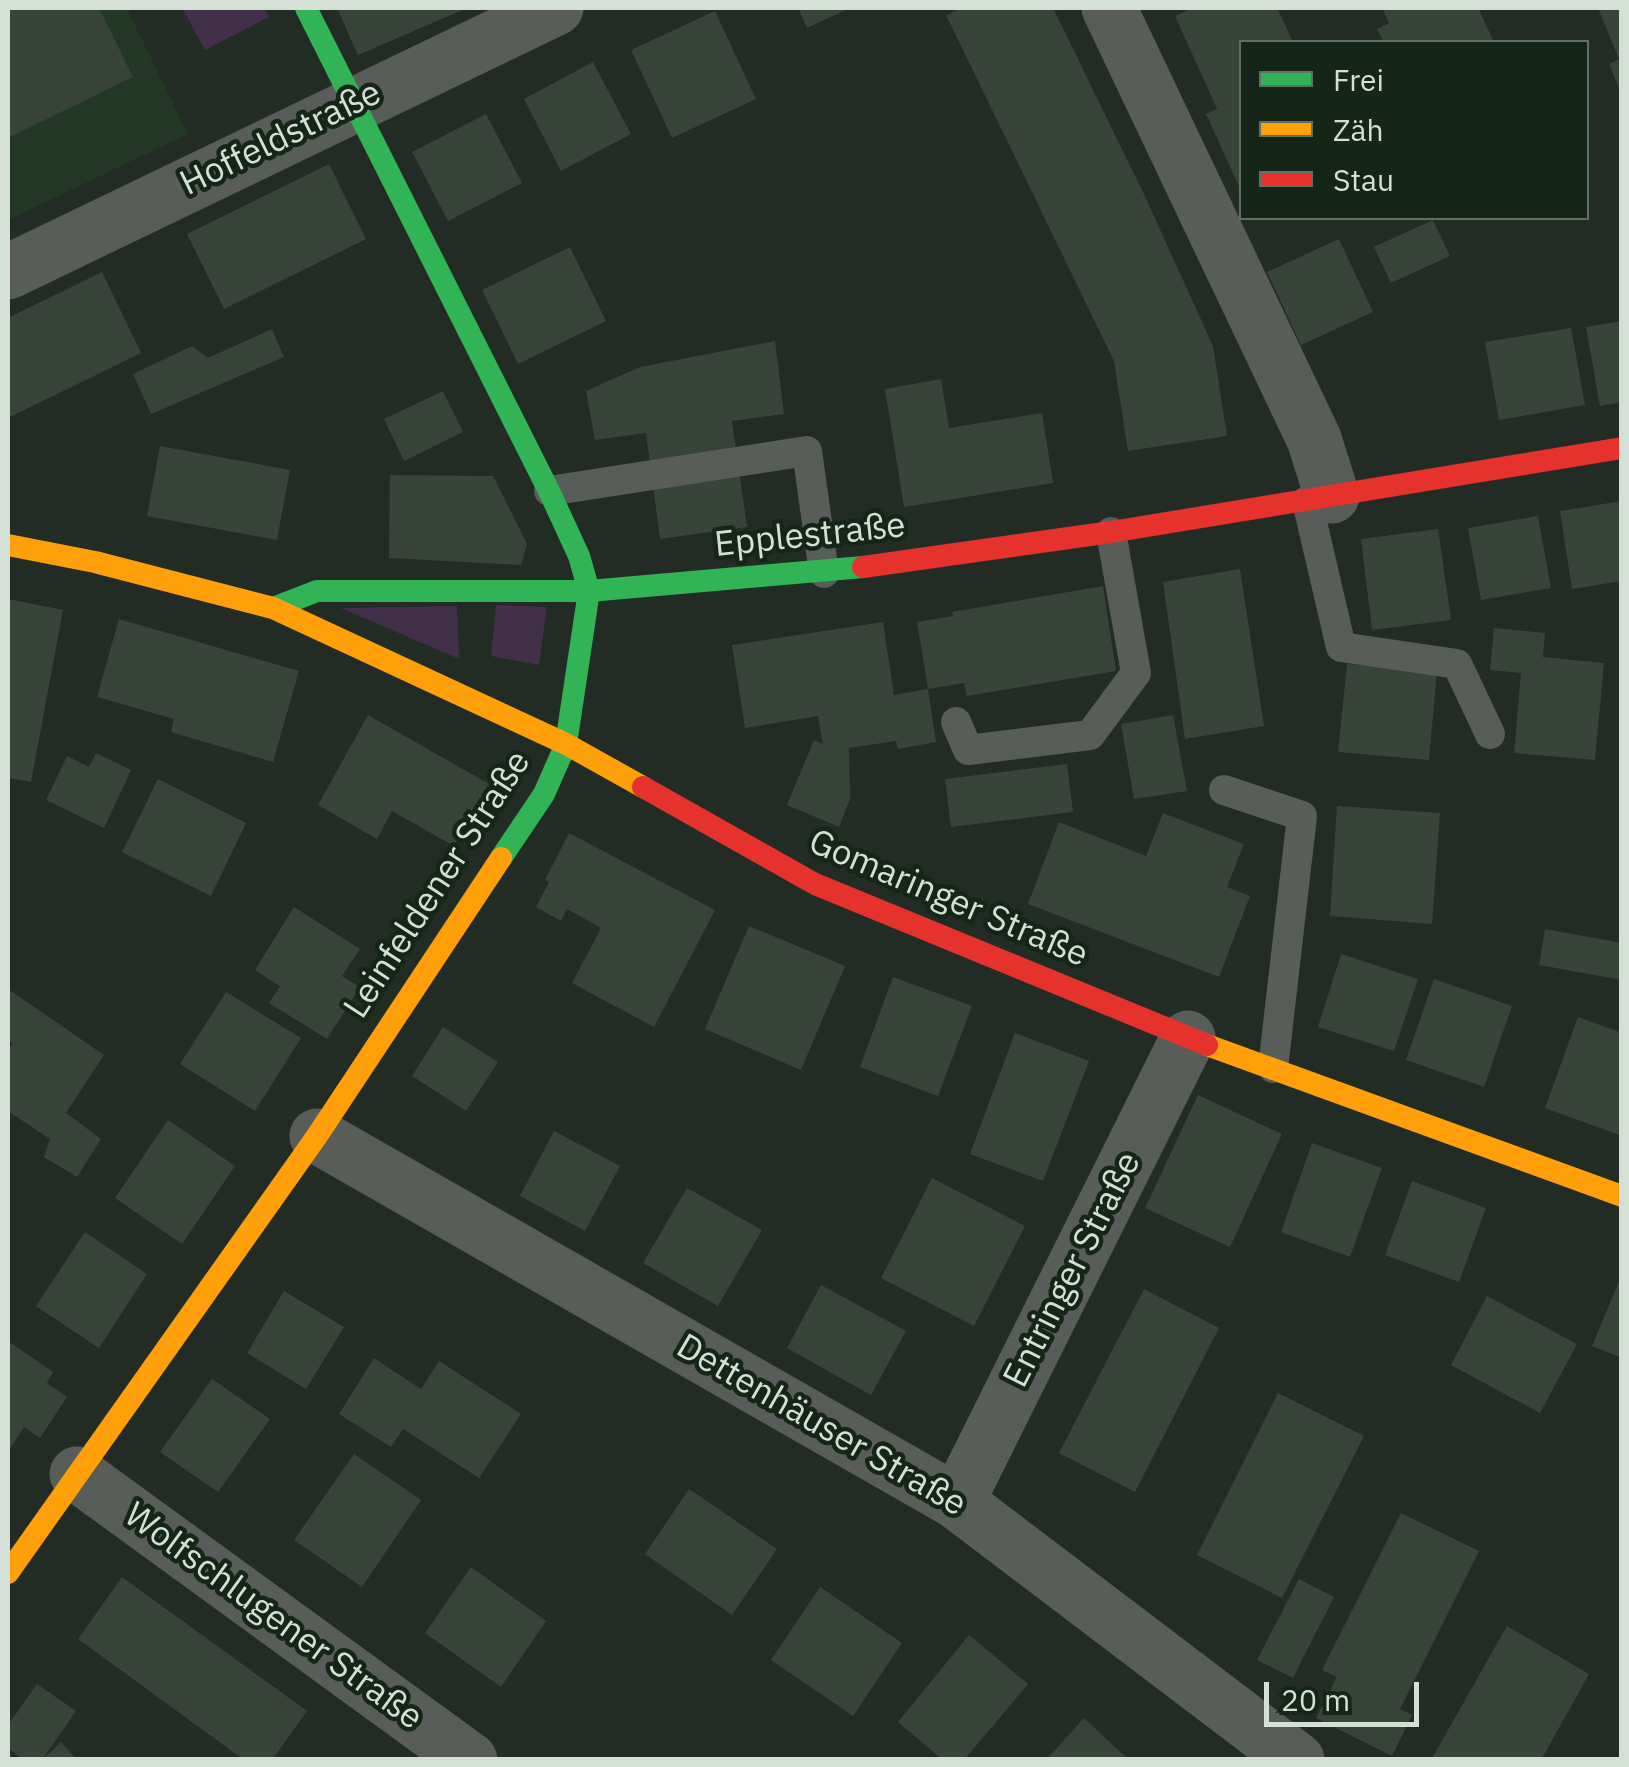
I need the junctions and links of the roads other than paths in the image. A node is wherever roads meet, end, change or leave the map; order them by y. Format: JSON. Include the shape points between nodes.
{"nodes":[{"id":1,"x":306,"y":8,"type":"edge"},
{"id":2,"x":556,"y":8,"type":"edge"},
{"id":3,"x":1109,"y":8,"type":"edge"},
{"id":4,"x":354,"y":104,"type":"junction"},
{"id":5,"x":8,"y":272,"type":"edge"},
{"id":6,"x":1622,"y":448,"type":"edge"},
{"id":7,"x":549,"y":491,"type":"junction"},
{"id":8,"x":1319,"y":499,"type":"junction"},
{"id":9,"x":1111,"y":532,"type":"junction"},
{"id":10,"x":8,"y":545,"type":"edge"},
{"id":11,"x":824,"y":573,"type":"junction"},
{"id":12,"x":589,"y":591,"type":"junction"},
{"id":13,"x":273,"y":608,"type":"junction"},
{"id":14,"x":956,"y":722,"type":"dead end"},
{"id":15,"x":1490,"y":734,"type":"dead end"},
{"id":16,"x":566,"y":744,"type":"junction"},
{"id":17,"x":1224,"y":790,"type":"dead end"},
{"id":18,"x":1188,"y":1038,"type":"junction"},
{"id":19,"x":1273,"y":1068,"type":"junction"},
{"id":20,"x":317,"y":1136,"type":"junction"},
{"id":21,"x":1622,"y":1196,"type":"edge"},
{"id":22,"x":77,"y":1474,"type":"junction"},
{"id":23,"x":957,"y":1502,"type":"junction"},
{"id":24,"x":8,"y":1573,"type":"edge"},
{"id":25,"x":470,"y":1760,"type":"edge"},
{"id":26,"x":1296,"y":1760,"type":"edge"}],
"edges":[{"from":1,"to":4,"type":"street","name":"Leinfeldener Straße"},
{"from":2,"to":4,"type":"street","name":"Hoffeldstraße"},
{"from":3,"to":8,"type":"street","via":[[1314,439]]},
{"from":4,"to":5,"type":"street","name":"Hoffeldstraße"},
{"from":4,"to":7,"type":"street","name":"Leinfeldener Straße"},
{"from":6,"to":8,"type":"street","name":"Epplestraße"},
{"from":7,"to":11,"type":"lane","via":[[807,452]]},
{"from":7,"to":12,"type":"street","name":"Leinfeldener Straße"},
{"from":8,"to":9,"type":"street","name":"Epplestraße"},
{"from":8,"to":15,"type":"lane","via":[[1342,647],[1457,664]]},
{"from":9,"to":11,"type":"street","name":"Epplestraße"},
{"from":9,"to":14,"type":"lane","via":[[1136,673],[1090,735],[968,750]]},
{"from":10,"to":13,"type":"street"},
{"from":11,"to":12,"type":"street","name":"Epplestraße"},
{"from":12,"to":13,"type":"street","name":"Epplestraße","via":[[317,591]]},
{"from":12,"to":16,"type":"street","name":"Leinfeldener Straße"},
{"from":13,"to":16,"type":"street","name":"Gomaringer Straße"},
{"from":16,"to":18,"type":"street","name":"Gomaringer Straße","via":[[815,884]]},
{"from":16,"to":20,"type":"street","name":"Leinfeldener Straße","via":[[544,794]]},
{"from":17,"to":19,"type":"lane","via":[[1302,816]]},
{"from":18,"to":19,"type":"street","name":"Gomaringer Straße"},
{"from":18,"to":23,"type":"street","name":"Entringer Straße"},
{"from":19,"to":21,"type":"street","name":"Gomaringer Straße"},
{"from":20,"to":22,"type":"street","name":"Leinfeldener Straße"},
{"from":20,"to":23,"type":"street","name":"Dettenhäuser Straße"},
{"from":22,"to":24,"type":"street","name":"Leinfeldener Straße"},
{"from":22,"to":25,"type":"street","name":"Wolfschlugener Straße"},
{"from":23,"to":26,"type":"street","name":"Dettenhäuser Straße"}]}
